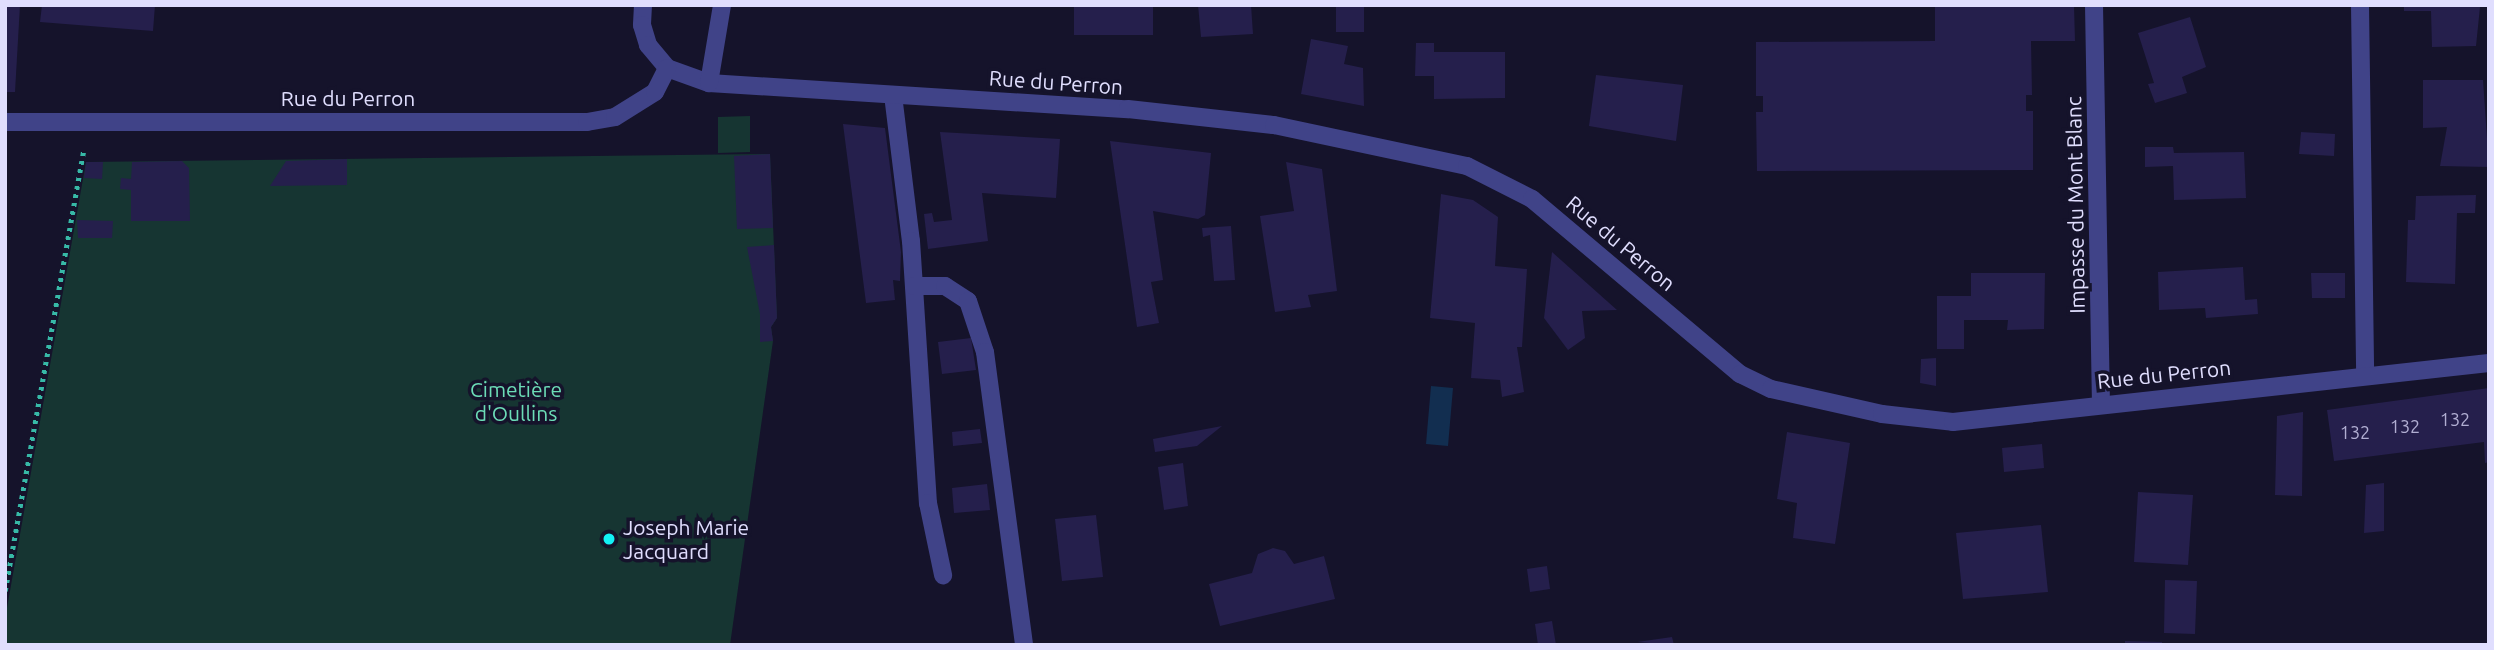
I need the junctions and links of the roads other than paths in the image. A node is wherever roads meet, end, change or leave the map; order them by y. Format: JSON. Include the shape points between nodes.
{"nodes":[{"id":1,"x":643,"y":5,"type":"edge"},
{"id":2,"x":722,"y":5,"type":"edge"},
{"id":3,"x":2094,"y":5,"type":"edge"},
{"id":4,"x":2360,"y":5,"type":"edge"},
{"id":5,"x":667,"y":68,"type":"junction"},
{"id":6,"x":709,"y":83,"type":"junction"},
{"id":7,"x":893,"y":95,"type":"junction"},
{"id":8,"x":5,"y":122,"type":"edge"},
{"id":9,"x":914,"y":286,"type":"junction"},
{"id":10,"x":2489,"y":363,"type":"edge"},
{"id":11,"x":2365,"y":374,"type":"junction"},
{"id":12,"x":2101,"y":403,"type":"junction"},
{"id":13,"x":943,"y":575,"type":"dead end"},
{"id":14,"x":1024,"y":645,"type":"edge"}],
"edges":[{"from":1,"to":5,"type":"street","via":[[648,45]]},
{"from":2,"to":6,"type":"street"},
{"from":3,"to":12,"type":"street","name":"Impasse du Mont Blanc"},
{"from":4,"to":11,"type":"street"},
{"from":5,"to":6,"type":"street","name":"Rue du Perron"},
{"from":5,"to":8,"type":"street","name":"Rue du Perron","via":[[655,92],[615,117],[587,122]]},
{"from":6,"to":7,"type":"street","name":"Rue du Perron"},
{"from":7,"to":9,"type":"street"},
{"from":7,"to":12,"type":"street","name":"Rue du Perron","via":[[1128,109],[1274,125],[1467,166],[1532,199],[1740,374],[1771,389],[1917,421],[1953,422]]},
{"from":9,"to":13,"type":"street","via":[[928,503]]},
{"from":9,"to":14,"type":"street","via":[[945,286],[968,301],[985,352]]},
{"from":10,"to":11,"type":"street","name":"Rue du Perron"},
{"from":11,"to":12,"type":"street","name":"Rue du Perron"}]}
